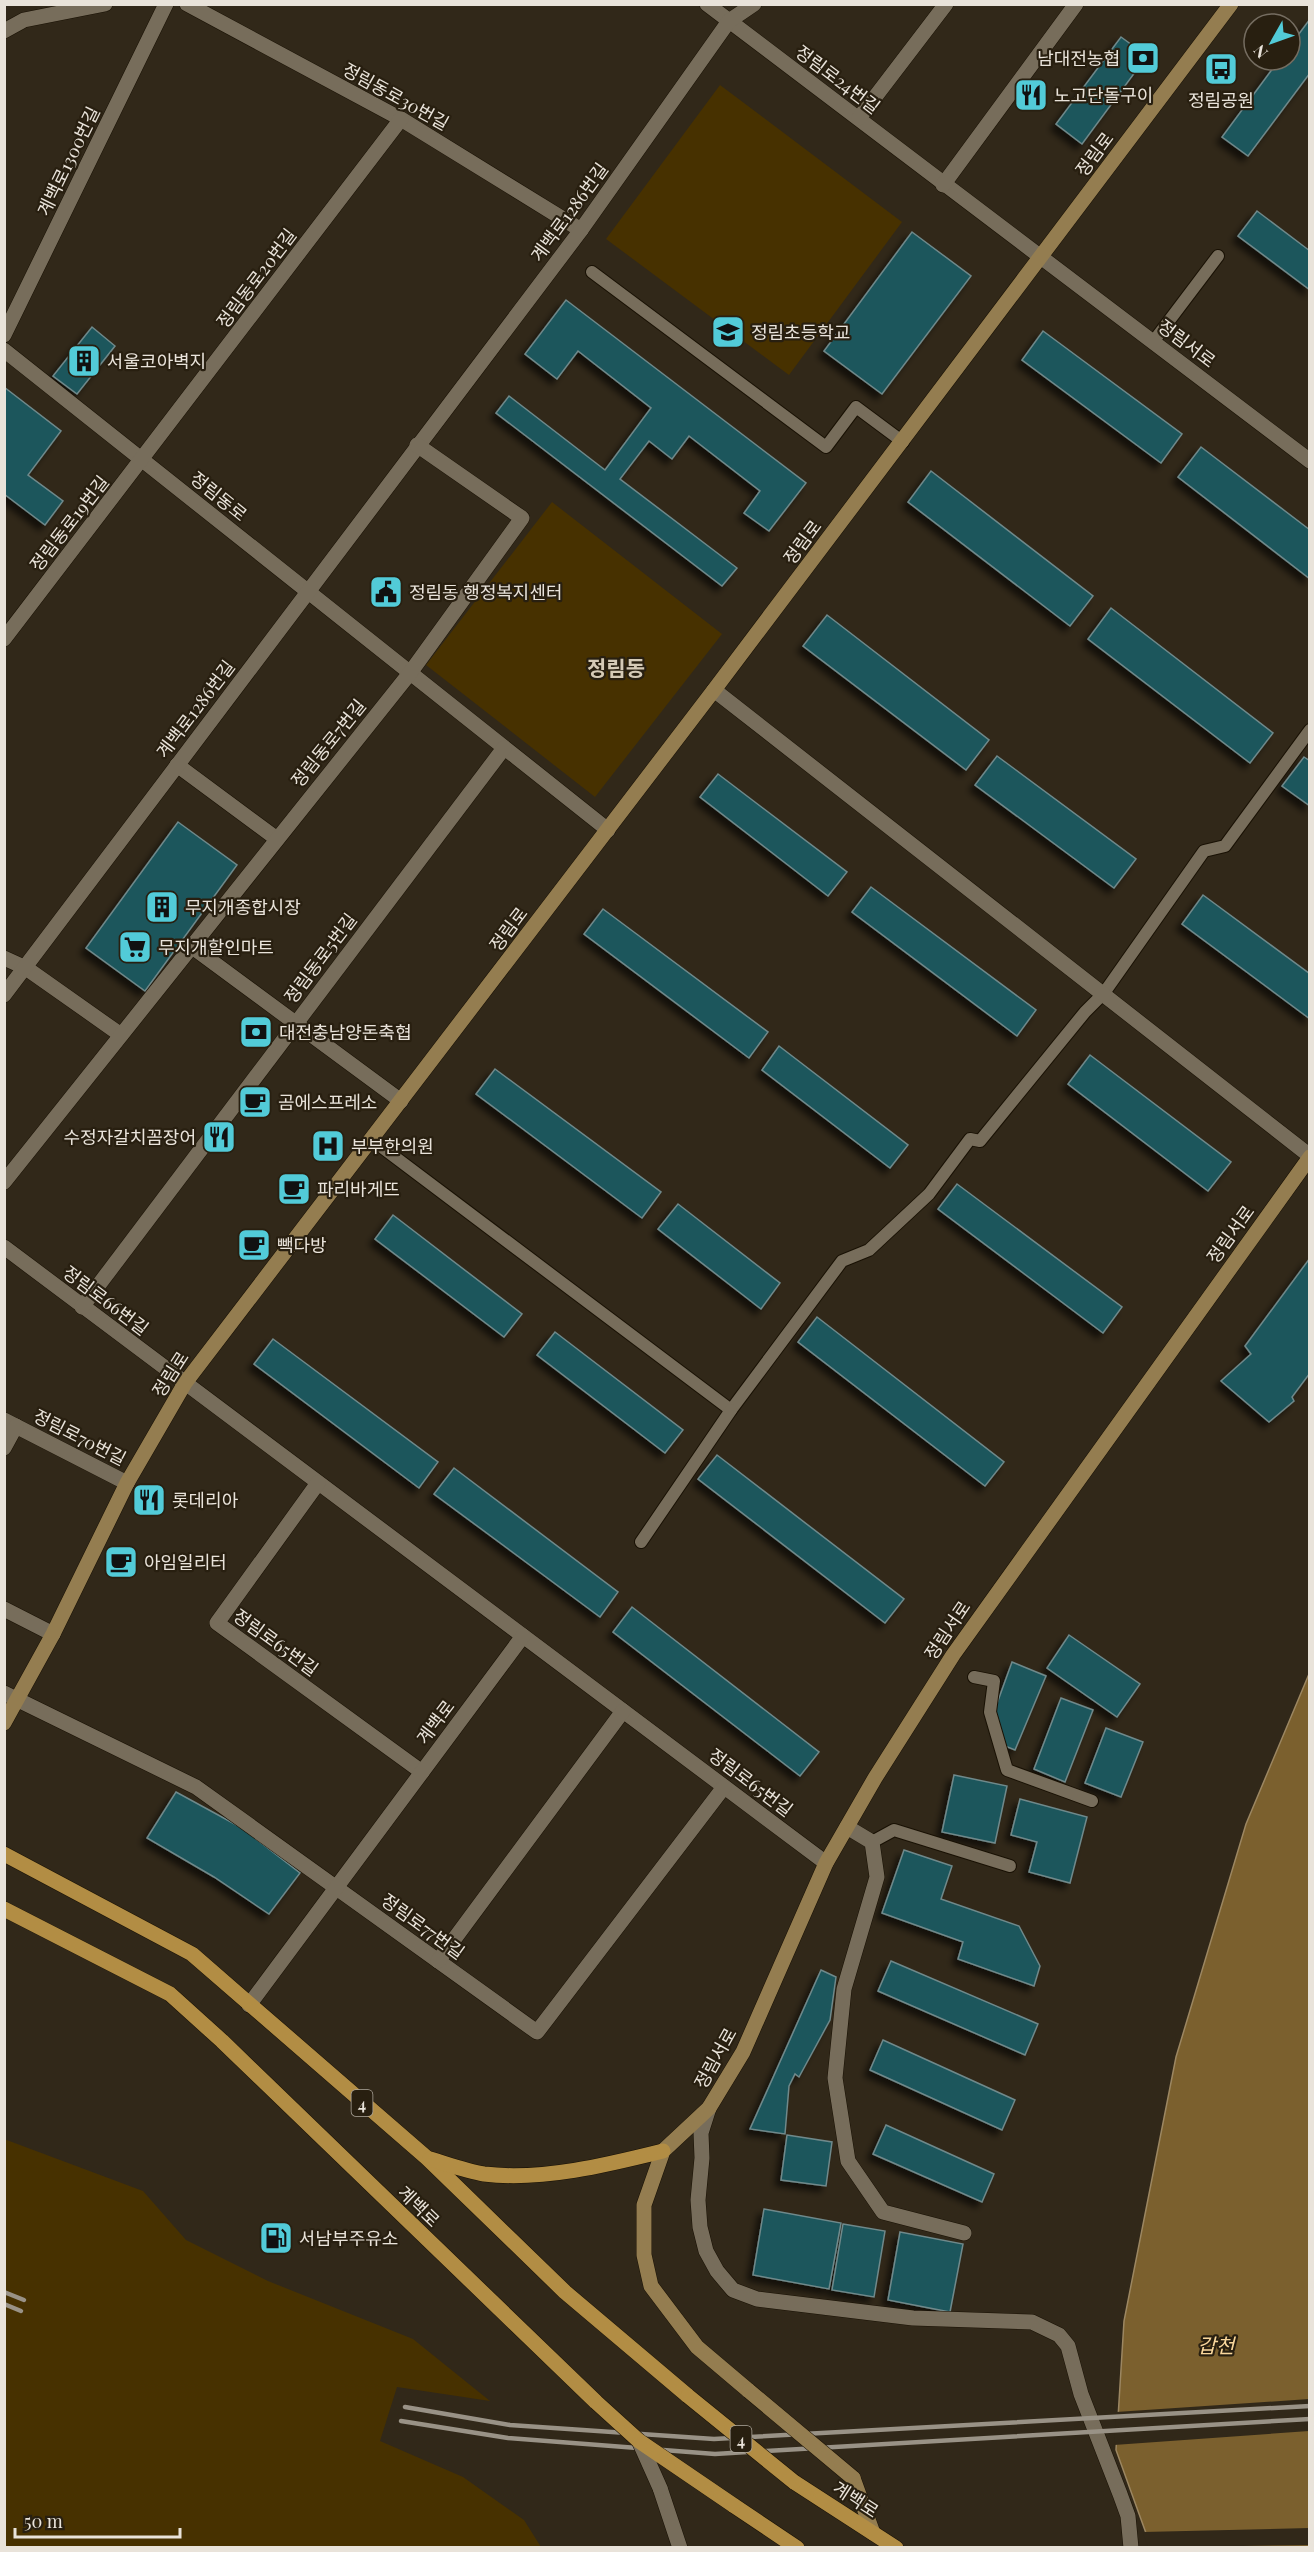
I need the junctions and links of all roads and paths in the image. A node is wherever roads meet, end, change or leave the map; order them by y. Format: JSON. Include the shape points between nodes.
{"nodes":[{"id":1,"x":105,"y":4,"type":"edge"},
{"id":2,"x":166,"y":4,"type":"edge"},
{"id":3,"x":187,"y":4,"type":"edge"},
{"id":4,"x":707,"y":4,"type":"edge"},
{"id":5,"x":754,"y":4,"type":"edge"},
{"id":6,"x":946,"y":4,"type":"edge"},
{"id":7,"x":1076,"y":4,"type":"edge"},
{"id":8,"x":1231,"y":4,"type":"edge"},
{"id":9,"x":729,"y":21,"type":"junction"},
{"id":10,"x":4,"y":31,"type":"edge"},
{"id":11,"x":859,"y":118,"type":"junction"},
{"id":12,"x":401,"y":119,"type":"junction"},
{"id":13,"x":944,"y":185,"type":"junction"},
{"id":14,"x":581,"y":230,"type":"junction"},
{"id":15,"x":1041,"y":256,"type":"junction"},
{"id":16,"x":1218,"y":256,"type":"dead end"},
{"id":17,"x":592,"y":272,"type":"dead end"},
{"id":18,"x":4,"y":335,"type":"edge"},
{"id":19,"x":1153,"y":342,"type":"junction"},
{"id":20,"x":4,"y":350,"type":"edge"},
{"id":21,"x":903,"y":442,"type":"junction"},
{"id":22,"x":417,"y":445,"type":"junction"},
{"id":23,"x":143,"y":460,"type":"junction"},
{"id":24,"x":1310,"y":461,"type":"edge"},
{"id":25,"x":309,"y":592,"type":"junction"},
{"id":26,"x":4,"y":639,"type":"edge"},
{"id":27,"x":410,"y":673,"type":"junction"},
{"id":28,"x":714,"y":690,"type":"junction"},
{"id":29,"x":1310,"y":730,"type":"edge"},
{"id":30,"x":504,"y":748,"type":"junction"},
{"id":31,"x":177,"y":765,"type":"junction"},
{"id":32,"x":608,"y":830,"type":"junction"},
{"id":33,"x":277,"y":839,"type":"junction"},
{"id":34,"x":191,"y":946,"type":"junction"},
{"id":35,"x":4,"y":958,"type":"edge"},
{"id":36,"x":26,"y":968,"type":"junction"},
{"id":37,"x":1104,"y":993,"type":"junction"},
{"id":38,"x":4,"y":996,"type":"edge"},
{"id":39,"x":295,"y":1023,"type":"junction"},
{"id":40,"x":121,"y":1035,"type":"junction"},
{"id":41,"x":401,"y":1101,"type":"junction"},
{"id":42,"x":371,"y":1139,"type":"junction"},
{"id":43,"x":1310,"y":1156,"type":"edge"},
{"id":44,"x":4,"y":1182,"type":"edge"},
{"id":45,"x":4,"y":1247,"type":"edge"},
{"id":46,"x":82,"y":1307,"type":"junction"},
{"id":47,"x":185,"y":1383,"type":"junction"},
{"id":48,"x":731,"y":1410,"type":"junction"},
{"id":49,"x":10,"y":1423,"type":"edge"},
{"id":50,"x":4,"y":1448,"type":"edge"},
{"id":51,"x":128,"y":1483,"type":"junction"},
{"id":52,"x":318,"y":1483,"type":"junction"},
{"id":53,"x":641,"y":1542,"type":"dead end"},
{"id":54,"x":4,"y":1609,"type":"edge"},
{"id":55,"x":52,"y":1634,"type":"junction"},
{"id":56,"x":524,"y":1636,"type":"junction"},
{"id":57,"x":974,"y":1677,"type":"dead end"},
{"id":58,"x":11,"y":1696,"type":"edge"},
{"id":59,"x":623,"y":1711,"type":"junction"},
{"id":60,"x":4,"y":1723,"type":"edge"},
{"id":61,"x":422,"y":1772,"type":"junction"},
{"id":62,"x":724,"y":1786,"type":"junction"},
{"id":63,"x":1092,"y":1801,"type":"dead end"},
{"id":64,"x":847,"y":1827,"type":"junction"},
{"id":65,"x":872,"y":1842,"type":"junction"},
{"id":66,"x":4,"y":1854,"type":"edge"},
{"id":67,"x":826,"y":1863,"type":"junction"},
{"id":68,"x":1010,"y":1866,"type":"dead end"},
{"id":69,"x":336,"y":1887,"type":"junction"},
{"id":70,"x":4,"y":1909,"type":"edge"},
{"id":71,"x":438,"y":1961,"type":"junction"},
{"id":72,"x":249,"y":2005,"type":"junction"},
{"id":73,"x":710,"y":2108,"type":"junction"},
{"id":74,"x":663,"y":2151,"type":"junction"},
{"id":75,"x":427,"y":2158,"type":"junction"},
{"id":76,"x":964,"y":2233,"type":"dead end"},
{"id":77,"x":639,"y":2440,"type":"junction"},
{"id":78,"x":873,"y":2533,"type":"junction"},
{"id":79,"x":680,"y":2547,"type":"edge"},
{"id":80,"x":797,"y":2547,"type":"edge"},
{"id":81,"x":896,"y":2547,"type":"edge"},
{"id":82,"x":1131,"y":2547,"type":"edge"}],
"edges":[{"from":1,"to":10,"type":"street","via":[[24,20]]},
{"from":2,"to":18,"type":"street","name":"계백로1300번길"},
{"from":3,"to":12,"type":"street","name":"정림동로30번길"},
{"from":4,"to":9,"type":"street","name":"정림로24번길"},
{"from":5,"to":9,"type":"street","name":"계백로1286번길"},
{"from":6,"to":11,"type":"street"},
{"from":7,"to":13,"type":"street"},
{"from":8,"to":15,"type":"main road","name":"정림로"},
{"from":9,"to":11,"type":"street","name":"정림로24번길"},
{"from":9,"to":14,"type":"street","name":"계백로1286번길"},
{"from":11,"to":13,"type":"street","name":"정림로24번길"},
{"from":12,"to":14,"type":"street","name":"정림동로30번길"},
{"from":12,"to":23,"type":"street","name":"정림동로20번길"},
{"from":13,"to":15,"type":"street","name":"정림로24번길"},
{"from":14,"to":22,"type":"street","name":"계백로1286번길"},
{"from":15,"to":19,"type":"street","name":"정림서로"},
{"from":15,"to":21,"type":"main road","name":"정림로"},
{"from":16,"to":19,"type":"lane"},
{"from":17,"to":21,"type":"lane","via":[[826,447],[856,407]]},
{"from":19,"to":24,"type":"street","name":"정림서로"},
{"from":20,"to":23,"type":"street","name":"정림동로"},
{"from":21,"to":28,"type":"main road","name":"정림로"},
{"from":22,"to":25,"type":"street","name":"계백로1286번길"},
{"from":22,"to":27,"type":"street","via":[[522,518]]},
{"from":23,"to":25,"type":"street","name":"정림동로"},
{"from":23,"to":26,"type":"street","name":"정림동로19번길"},
{"from":25,"to":27,"type":"street","name":"정림동로"},
{"from":25,"to":31,"type":"street","name":"계백로1286번길"},
{"from":27,"to":30,"type":"street","name":"정림동로"},
{"from":27,"to":33,"type":"street","name":"정림동로7번길"},
{"from":28,"to":32,"type":"main road","name":"정림로"},
{"from":28,"to":37,"type":"street"},
{"from":29,"to":37,"type":"lane","via":[[1225,846],[1203,851]]},
{"from":30,"to":32,"type":"street","name":"정림동로"},
{"from":30,"to":39,"type":"street","name":"정림동로5번길"},
{"from":31,"to":33,"type":"street"},
{"from":31,"to":36,"type":"street","name":"계백로1286번길"},
{"from":32,"to":41,"type":"main road","name":"정림로"},
{"from":33,"to":34,"type":"street","name":"정림동로7번길"},
{"from":34,"to":39,"type":"street"},
{"from":34,"to":40,"type":"street","name":"정림동로7번길"},
{"from":35,"to":36,"type":"street"},
{"from":36,"to":38,"type":"street","name":"계백로1286번길"},
{"from":36,"to":40,"type":"street"},
{"from":37,"to":43,"type":"street"},
{"from":37,"to":48,"type":"lane","via":[[980,1141],[970,1139],[929,1194],[869,1250],[842,1261]]},
{"from":39,"to":41,"type":"street"},
{"from":39,"to":46,"type":"street","name":"정림동로5번길"},
{"from":40,"to":44,"type":"street","name":"정림동로7번길"},
{"from":41,"to":42,"type":"main road","name":"정림로"},
{"from":42,"to":47,"type":"main road","name":"정림로"},
{"from":42,"to":48,"type":"lane"},
{"from":43,"to":64,"type":"main road","name":"정림서로","via":[[953,1655]]},
{"from":45,"to":46,"type":"street","name":"정림로66번길"},
{"from":46,"to":47,"type":"street","name":"정림로66번길"},
{"from":47,"to":51,"type":"main road","name":"정림로"},
{"from":47,"to":52,"type":"street","name":"정림로65번길"},
{"from":48,"to":53,"type":"lane"},
{"from":49,"to":50,"type":"street","name":"정림로70번길"},
{"from":49,"to":51,"type":"street","name":"정림로70번길"},
{"from":51,"to":55,"type":"main road","name":"정림로"},
{"from":52,"to":56,"type":"street","name":"정림로65번길"},
{"from":52,"to":61,"type":"street","name":"정림로65번길","via":[[217,1623]]},
{"from":54,"to":55,"type":"street"},
{"from":55,"to":58,"type":"main road","name":"정림로"},
{"from":56,"to":59,"type":"street","name":"정림로65번길"},
{"from":56,"to":61,"type":"street","name":"계백로"},
{"from":57,"to":63,"type":"lane","via":[[993,1681],[990,1712],[1007,1770]]},
{"from":58,"to":60,"type":"main road","name":"정림로"},
{"from":58,"to":69,"type":"street","name":"정림로77번길","via":[[196,1787]]},
{"from":59,"to":62,"type":"street","name":"정림로65번길"},
{"from":59,"to":71,"type":"street"},
{"from":61,"to":69,"type":"street","name":"계백로"},
{"from":62,"to":67,"type":"street","name":"정림로65번길"},
{"from":62,"to":71,"type":"street","name":"정림로77번길","via":[[537,2032]]},
{"from":64,"to":65,"type":"street"},
{"from":64,"to":67,"type":"main road","name":"정림서로"},
{"from":65,"to":68,"type":"lane","via":[[894,1830]]},
{"from":65,"to":76,"type":"street","via":[[877,1877],[844,1989],[835,2078],[848,2161],[883,2212]]},
{"from":66,"to":72,"type":"main road","number":"4","via":[[192,1954]]},
{"from":67,"to":73,"type":"main road","name":"정림서로","via":[[743,2052]]},
{"from":69,"to":71,"type":"street","name":"정림로77번길"},
{"from":69,"to":72,"type":"street","name":"계백로"},
{"from":70,"to":77,"type":"main road","name":"계백로","bridge":true,"via":[[170,1995]]},
{"from":72,"to":75,"type":"main road","number":"4"},
{"from":73,"to":74,"type":"main road","name":"정림서로"},
{"from":73,"to":82,"type":"street","via":[[701,2133],[700,2227],[706,2251],[733,2290],[757,2299],[902,2317],[1032,2322],[1059,2335],[1068,2346],[1081,2394],[1128,2516]]},
{"from":74,"to":75,"type":"main road","via":[[549,2174],[484,2174]]},
{"from":74,"to":78,"type":"main road","bridge":true,"via":[[644,2205],[644,2255],[651,2286],[697,2346],[853,2478]]},
{"from":75,"to":78,"type":"main road","name":"계백로","number":"4","bridge":true,"via":[[565,2292],[688,2396],[794,2482]]},
{"from":77,"to":79,"type":"street","bridge":true},
{"from":77,"to":80,"type":"main road","name":"계백로","bridge":true},
{"from":78,"to":81,"type":"main road","name":"계백로","number":"4"}]}
